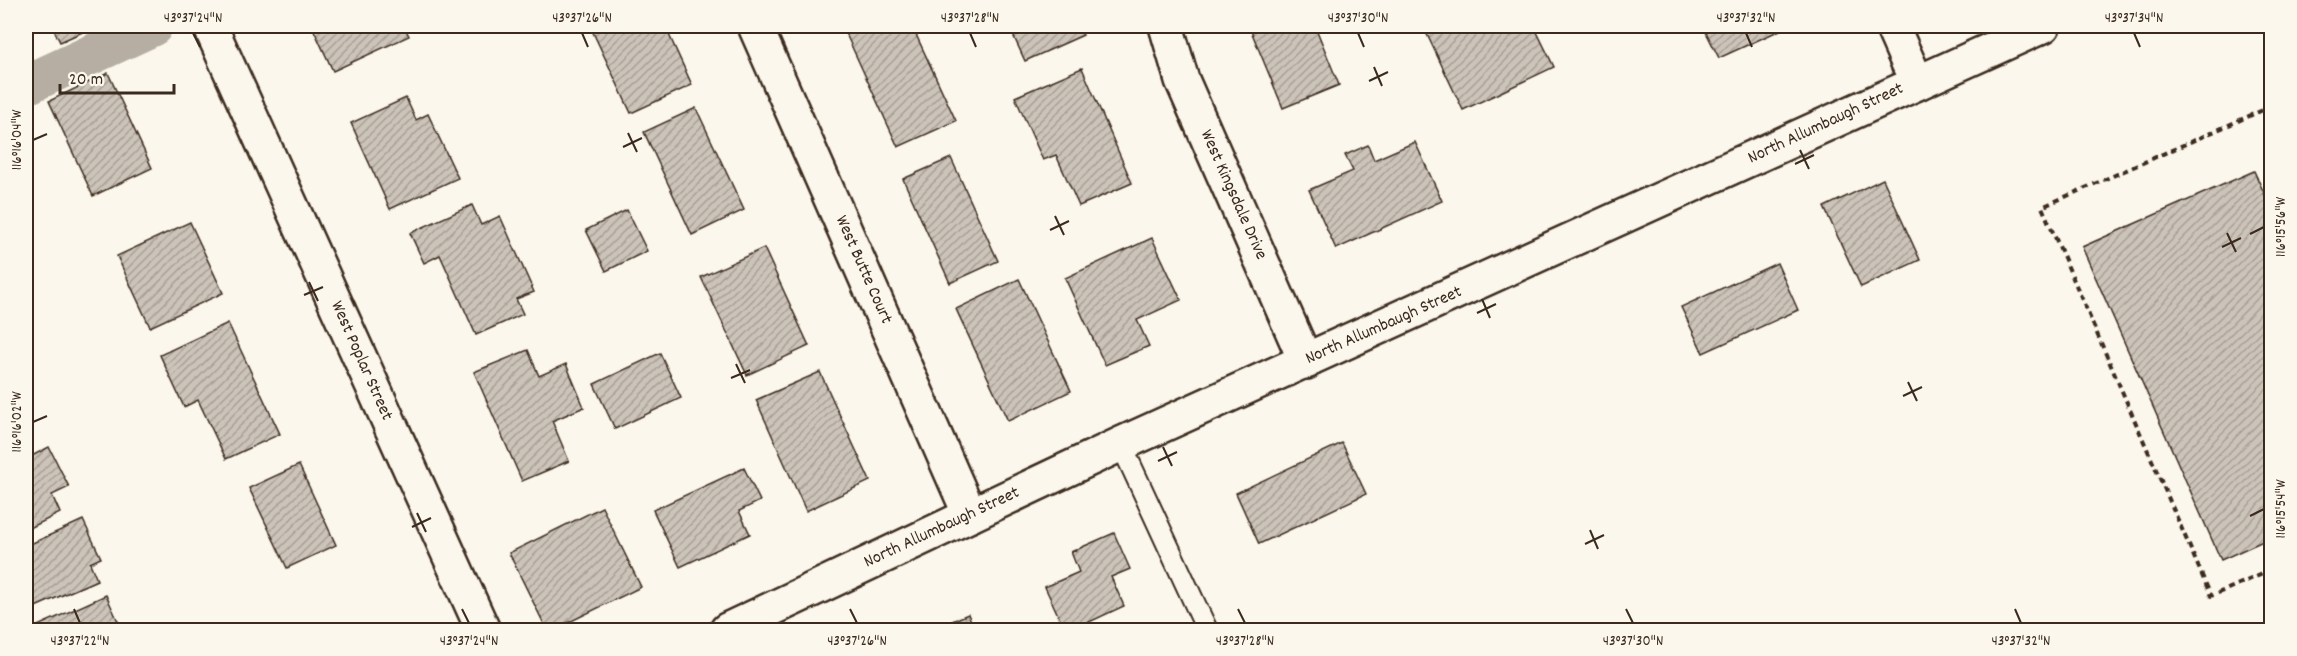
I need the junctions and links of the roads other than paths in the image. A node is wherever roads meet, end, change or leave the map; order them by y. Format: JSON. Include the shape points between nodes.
{"nodes":[{"id":1,"x":210,"y":26,"type":"edge"},
{"id":2,"x":755,"y":26,"type":"edge"},
{"id":3,"x":1166,"y":26,"type":"edge"},
{"id":4,"x":1892,"y":26,"type":"edge"},
{"id":5,"x":2043,"y":26,"type":"edge"},
{"id":6,"x":1917,"y":83,"type":"junction"},
{"id":7,"x":1306,"y":362,"type":"junction"},
{"id":8,"x":1121,"y":444,"type":"junction"},
{"id":9,"x":970,"y":515,"type":"junction"},
{"id":10,"x":483,"y":630,"type":"edge"},
{"id":11,"x":727,"y":630,"type":"edge"},
{"id":12,"x":1208,"y":630,"type":"edge"}],
"edges":[{"from":1,"to":10,"type":"street","name":"West Poplar Street"},
{"from":2,"to":9,"type":"street","name":"West Butte Court"},
{"from":3,"to":7,"type":"street","name":"West Kingsdale Drive","via":[[1182,80]]},
{"from":4,"to":6,"type":"street"},
{"from":5,"to":6,"type":"street","name":"North Allumbaugh Street"},
{"from":6,"to":7,"type":"street","name":"North Allumbaugh Street"},
{"from":7,"to":8,"type":"street","name":"North Allumbaugh Street"},
{"from":8,"to":9,"type":"street","name":"North Allumbaugh Street"},
{"from":8,"to":12,"type":"lane"},
{"from":9,"to":11,"type":"street","name":"North Allumbaugh Street"}]}
